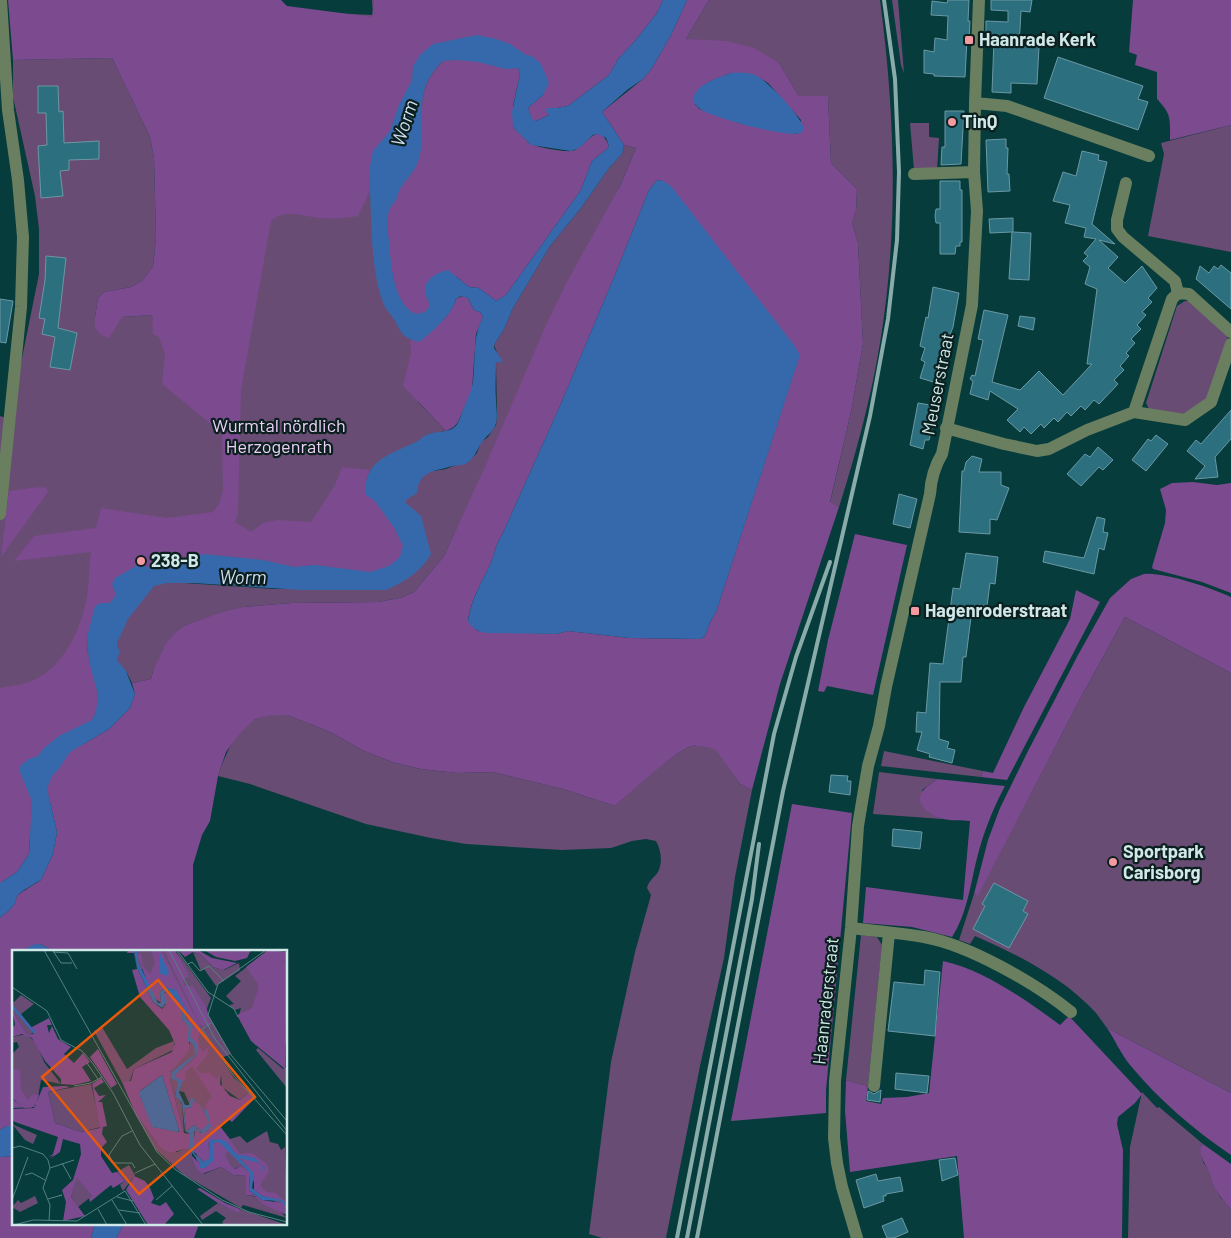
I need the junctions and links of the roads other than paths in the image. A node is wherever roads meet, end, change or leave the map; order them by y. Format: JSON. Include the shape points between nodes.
{"nodes":[{"id":1,"x":1,"y":0,"type":"edge"},
{"id":2,"x":979,"y":0,"type":"edge"},
{"id":3,"x":975,"y":103,"type":"junction"},
{"id":4,"x":1149,"y":156,"type":"dead end"},
{"id":5,"x":974,"y":172,"type":"junction"},
{"id":6,"x":914,"y":174,"type":"dead end"},
{"id":7,"x":1126,"y":183,"type":"dead end"},
{"id":8,"x":1178,"y":293,"type":"junction"},
{"id":9,"x":1231,"y":332,"type":"edge"},
{"id":10,"x":1231,"y":344,"type":"edge"},
{"id":11,"x":1134,"y":412,"type":"junction"},
{"id":12,"x":946,"y":428,"type":"junction"},
{"id":13,"x":0,"y":514,"type":"edge"},
{"id":14,"x":868,"y":766,"type":"joint"},
{"id":15,"x":851,"y":928,"type":"junction"},
{"id":16,"x":889,"y":933,"type":"junction"},
{"id":17,"x":1071,"y":1012,"type":"dead end"},
{"id":18,"x":874,"y":1086,"type":"dead end"},
{"id":19,"x":857,"y":1238,"type":"edge"}],
"edges":[{"from":1,"to":13,"type":"street","via":[[8,110],[24,237],[22,307]]},
{"from":2,"to":3,"type":"street","name":"Meuserstraat"},
{"from":3,"to":4,"type":"street","via":[[1008,106]]},
{"from":3,"to":5,"type":"street","name":"Meuserstraat"},
{"from":5,"to":6,"type":"street"},
{"from":5,"to":12,"type":"street","name":"Meuserstraat","via":[[976,211],[972,305]]},
{"from":7,"to":8,"type":"street","via":[[1117,229],[1123,238],[1175,281]]},
{"from":8,"to":9,"type":"street","via":[[1189,294]]},
{"from":8,"to":11,"type":"street","via":[[1172,299]]},
{"from":10,"to":11,"type":"street","via":[[1214,397],[1207,406],[1185,420]]},
{"from":11,"to":12,"type":"street","via":[[1049,449],[1037,451]]},
{"from":12,"to":14,"type":"street","name":"Meuserstraat","via":[[942,454],[931,480]]},
{"from":14,"to":15,"type":"street","name":"Haanraderstraat","via":[[858,826]]},
{"from":15,"to":16,"type":"street"},
{"from":15,"to":19,"type":"street","name":"Haanraderstraat","via":[[835,1081],[834,1138],[842,1187]]},
{"from":16,"to":17,"type":"street","via":[[925,937],[970,952],[1036,988]]},
{"from":16,"to":18,"type":"street"}]}
